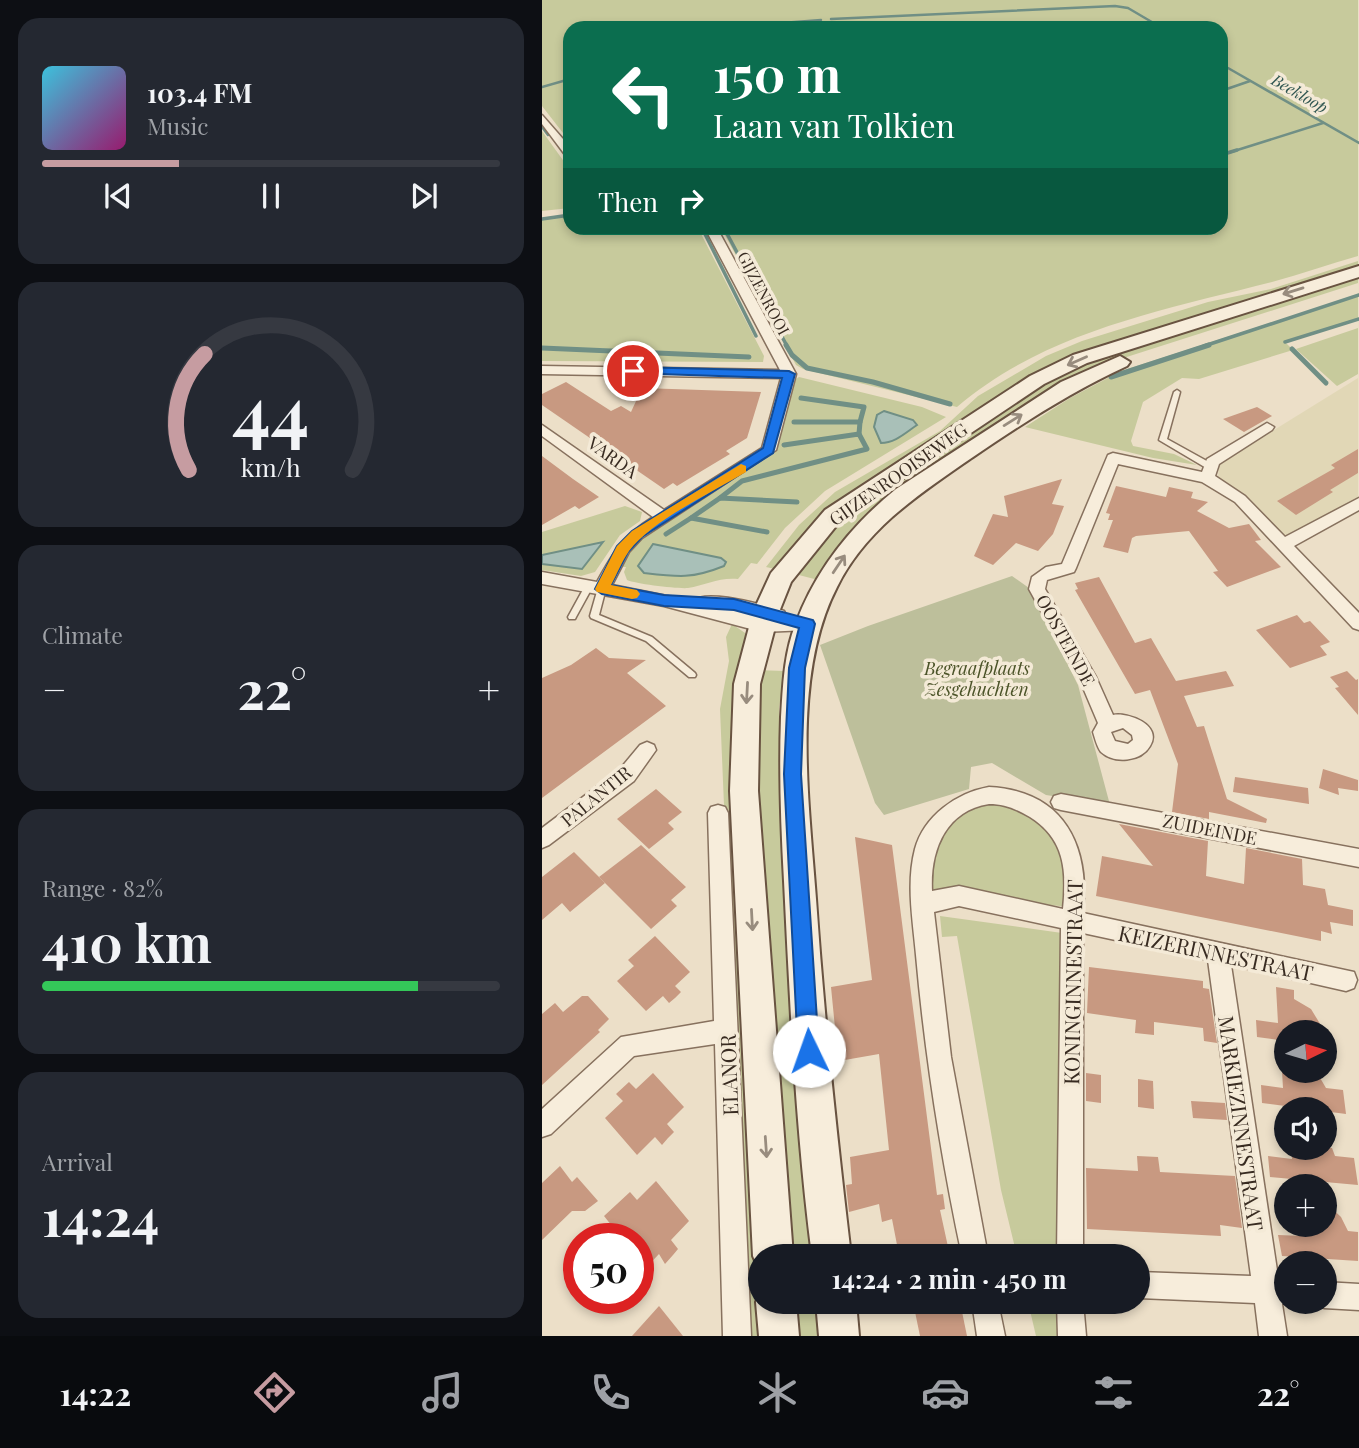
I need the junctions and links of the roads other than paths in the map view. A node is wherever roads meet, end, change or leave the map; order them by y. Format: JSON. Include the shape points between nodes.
{"nodes":[{"id":1,"x":542,"y":118,"type":"edge"},
{"id":2,"x":563,"y":145,"type":"edge"},
{"id":3,"x":715,"y":235,"type":"edge"},
{"id":4,"x":1359,"y":271,"type":"edge"},
{"id":5,"x":1359,"y":286,"type":"edge"},
{"id":6,"x":542,"y":370,"type":"edge"},
{"id":7,"x":789,"y":374,"type":"junction"},
{"id":8,"x":1177,"y":392,"type":"dead end"},
{"id":9,"x":1267,"y":428,"type":"dead end"},
{"id":10,"x":542,"y":429,"type":"edge"},
{"id":11,"x":1209,"y":473,"type":"junction"},
{"id":12,"x":1359,"y":503,"type":"edge"},
{"id":13,"x":662,"y":516,"type":"junction"},
{"id":14,"x":1283,"y":545,"type":"junction"},
{"id":15,"x":542,"y":578,"type":"edge"},
{"id":16,"x":596,"y":587,"type":"junction"},
{"id":17,"x":572,"y":617,"type":"dead end"},
{"id":18,"x":764,"y":619,"type":"junction"},
{"id":19,"x":808,"y":624,"type":"junction"},
{"id":20,"x":1359,"y":624,"type":"edge"},
{"id":21,"x":692,"y":675,"type":"dead end"},
{"id":22,"x":1107,"y":723,"type":"dead end"},
{"id":23,"x":647,"y":751,"type":"dead end"},
{"id":24,"x":1061,"y":802,"type":"dead end"},
{"id":25,"x":718,"y":813,"type":"dead end"},
{"id":26,"x":542,"y":839,"type":"edge"},
{"id":27,"x":1359,"y":858,"type":"edge"},
{"id":28,"x":922,"y":902,"type":"junction"},
{"id":29,"x":1072,"y":920,"type":"junction"},
{"id":30,"x":1218,"y":951,"type":"junction"},
{"id":31,"x":1346,"y":981,"type":"dead end"},
{"id":32,"x":726,"y":1029,"type":"junction"},
{"id":33,"x":542,"y":1125,"type":"edge"},
{"id":34,"x":772,"y":1244,"type":"edge"},
{"id":35,"x":830,"y":1244,"type":"edge"},
{"id":36,"x":973,"y":1244,"type":"edge"},
{"id":37,"x":1070,"y":1244,"type":"edge"},
{"id":38,"x":1274,"y":1279,"type":"edge"},
{"id":39,"x":1150,"y":1285,"type":"edge"},
{"id":40,"x":1274,"y":1291,"type":"edge"},
{"id":41,"x":1337,"y":1296,"type":"edge"},
{"id":42,"x":1359,"y":1297,"type":"edge"},
{"id":43,"x":777,"y":1314,"type":"edge"},
{"id":44,"x":837,"y":1314,"type":"edge"},
{"id":45,"x":987,"y":1314,"type":"edge"},
{"id":46,"x":1071,"y":1314,"type":"edge"},
{"id":47,"x":1274,"y":1314,"type":"edge"},
{"id":48,"x":737,"y":1336,"type":"edge"},
{"id":49,"x":779,"y":1336,"type":"edge"},
{"id":50,"x":840,"y":1336,"type":"edge"},
{"id":51,"x":991,"y":1336,"type":"edge"},
{"id":52,"x":1072,"y":1336,"type":"edge"},
{"id":53,"x":1273,"y":1336,"type":"edge"}],
"edges":[{"from":1,"to":2,"type":"street"},
{"from":3,"to":7,"type":"street","name":"GIJZENROOI"},
{"from":4,"to":18,"type":"main road","name":"GIJZENROOISEWEG","one_way":true,"via":[[1123,344],[1037,380],[833,514],[780,579]]},
{"from":19,"to":5,"type":"main road","name":"GIJZENROOISEWEG","one_way":true,"via":[[826,583],[880,514],[1068,386],[1142,354]]},
{"from":6,"to":7,"type":"street"},
{"from":7,"to":13,"type":"street","via":[[769,450]]},
{"from":8,"to":11,"type":"lane","via":[[1163,440]]},
{"from":9,"to":11,"type":"street","via":[[1212,461]]},
{"from":10,"to":13,"type":"street","name":"VARDA"},
{"from":11,"to":14,"type":"street"},
{"from":11,"to":22,"type":"street","name":"OOSTEINDE","via":[[1113,458],[1069,568],[1040,577],[1037,589],[1090,682]]},
{"from":12,"to":14,"type":"street"},
{"from":13,"to":16,"type":"street","via":[[622,549]]},
{"from":14,"to":20,"type":"street"},
{"from":15,"to":16,"type":"street"},
{"from":16,"to":17,"type":"lane"},
{"from":16,"to":18,"type":"street"},
{"from":16,"to":21,"type":"lane","via":[[594,616],[649,639]]},
{"from":18,"to":19,"type":"street"},
{"from":18,"to":34,"type":"main road","name":"GIJZENROOISEWEG","one_way":true,"via":[[747,684],[744,791]]},
{"from":19,"to":35,"type":"main road","name":"GIJZENROOISEWEG","via":[[797,668],[792,774],[809,1051]]},
{"from":23,"to":26,"type":"street","name":"PALANTIR","via":[[627,775]]},
{"from":24,"to":27,"type":"street","name":"ZUIDEINDE"},
{"from":25,"to":32,"type":"street","name":"ELANOR"},
{"from":28,"to":29,"type":"street","name":"KEIZERINNESTRAAT","via":[[959,896]]},
{"from":28,"to":29,"type":"street","name":"KONINGINNESTRAAT","via":[[930,836],[956,807],[999,794],[1031,806],[1067,840],[1076,885]]},
{"from":28,"to":36,"type":"street","name":"KONINGINNESTRAAT","via":[[930,1002]]},
{"from":29,"to":30,"type":"street","name":"KEIZERINNESTRAAT"},
{"from":29,"to":37,"type":"street","name":"KONINGINNESTRAAT"},
{"from":30,"to":31,"type":"street","name":"KEIZERINNESTRAAT"},
{"from":30,"to":38,"type":"street","name":"MARKIEZINNESTRAAT"},
{"from":32,"to":33,"type":"street","via":[[629,1045]]},
{"from":32,"to":48,"type":"street","name":"ELANOR"},
{"from":39,"to":40,"type":"street"},
{"from":41,"to":42,"type":"street"},
{"from":43,"to":49,"type":"main road"},
{"from":44,"to":50,"type":"main road"},
{"from":45,"to":51,"type":"street"},
{"from":46,"to":52,"type":"street"},
{"from":47,"to":53,"type":"street","name":"MARKIEZINNESTRAAT"}]}
